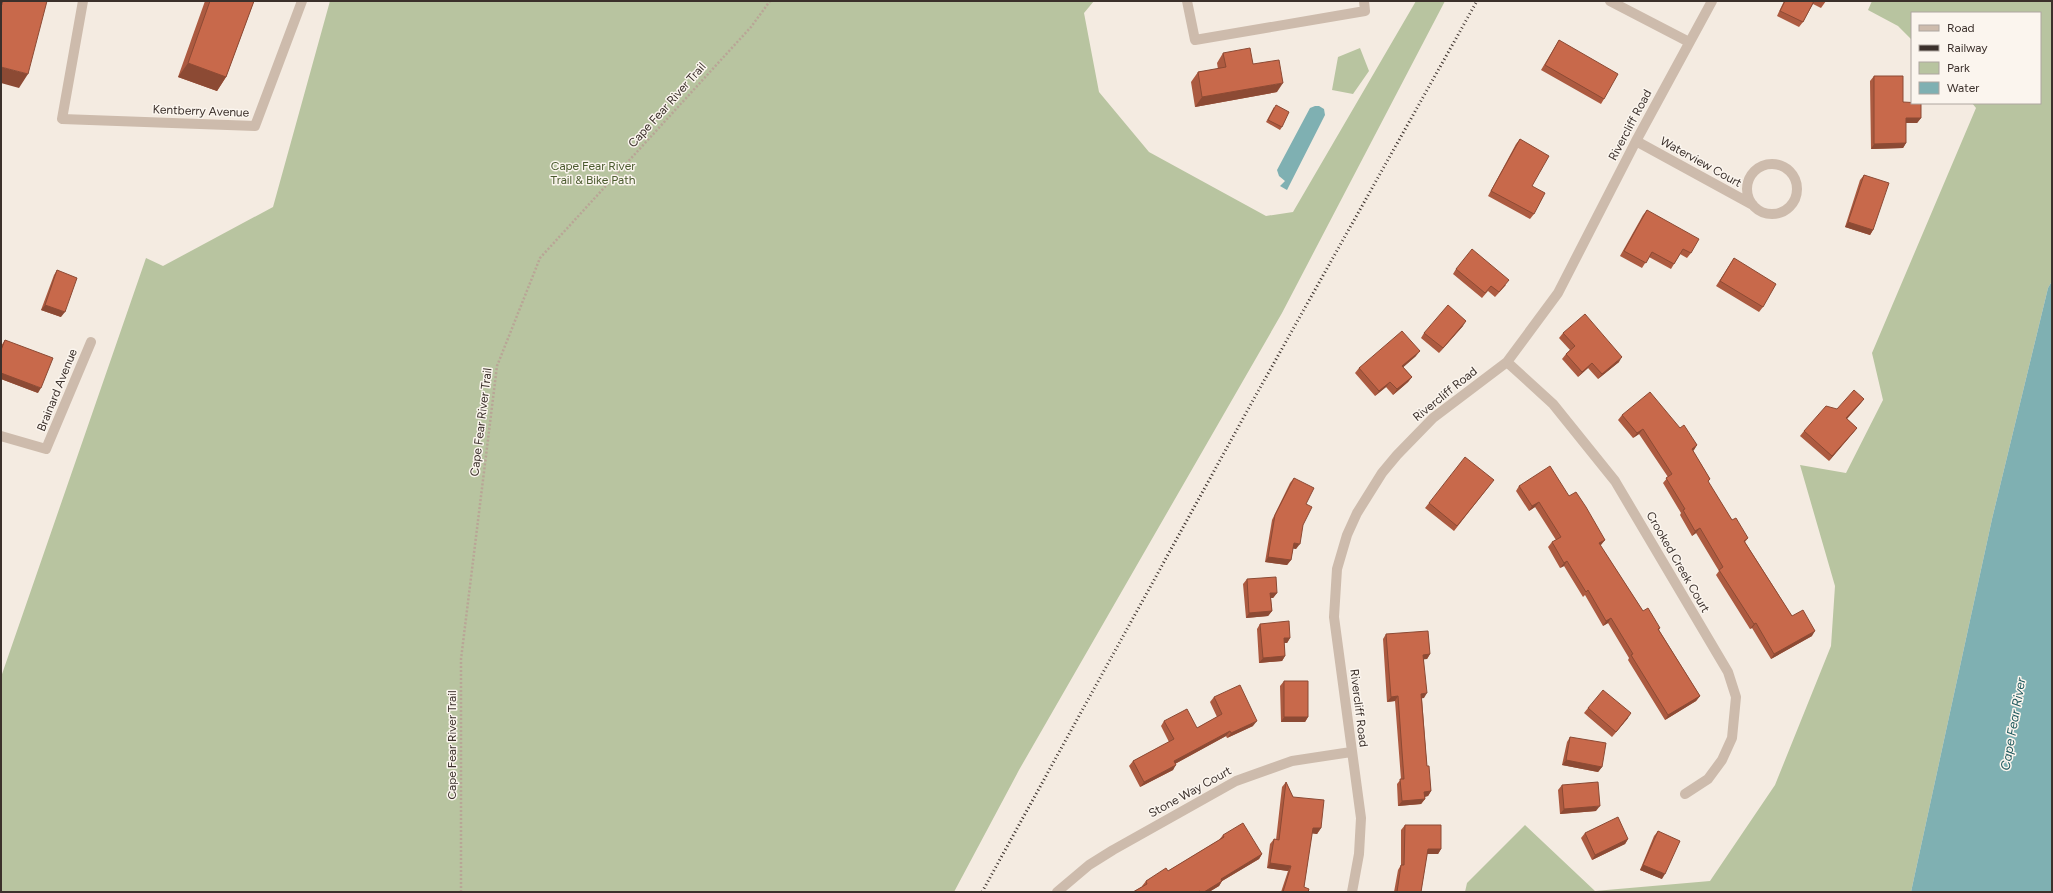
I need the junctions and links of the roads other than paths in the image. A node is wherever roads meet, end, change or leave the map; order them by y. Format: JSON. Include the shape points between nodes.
{"nodes":[{"id":1,"x":83,"y":1,"type":"edge"},
{"id":2,"x":302,"y":1,"type":"edge"},
{"id":3,"x":1187,"y":1,"type":"edge"},
{"id":4,"x":1364,"y":1,"type":"edge"},
{"id":5,"x":1610,"y":1,"type":"edge"},
{"id":6,"x":1712,"y":1,"type":"edge"},
{"id":7,"x":1689,"y":42,"type":"junction"},
{"id":8,"x":1636,"y":141,"type":"junction"},
{"id":9,"x":1752,"y":205,"type":"junction"},
{"id":10,"x":91,"y":342,"type":"dead end"},
{"id":11,"x":1507,"y":362,"type":"junction"},
{"id":12,"x":1,"y":436,"type":"edge"},
{"id":13,"x":1351,"y":752,"type":"junction"},
{"id":14,"x":1685,"y":794,"type":"dead end"},
{"id":15,"x":1057,"y":892,"type":"edge"},
{"id":16,"x":1352,"y":892,"type":"edge"}],
"edges":[{"from":1,"to":2,"type":"street","name":"Kentberry Avenue","via":[[62,120],[255,126]]},
{"from":3,"to":4,"type":"street","via":[[1195,40],[1365,11]]},
{"from":5,"to":7,"type":"street"},
{"from":6,"to":7,"type":"street","name":"Rivercliff Road"},
{"from":7,"to":8,"type":"street","name":"Rivercliff Road"},
{"from":8,"to":9,"type":"street","name":"Waterview Court"},
{"from":8,"to":11,"type":"street","name":"Rivercliff Road","via":[[1558,293]]},
{"from":9,"to":9,"type":"street","name":"Waterview Court","via":[[1766,214],[1774,215],[1788,209],[1793,203],[1797,188],[1791,172],[1776,165],[1759,168],[1748,181],[1747,190]]},
{"from":10,"to":12,"type":"street","name":"Brainard Avenue","via":[[46,449]]},
{"from":11,"to":13,"type":"street","name":"Rivercliff Road","via":[[1433,418],[1397,455],[1382,473],[1357,513],[1347,535],[1337,570],[1334,617]]},
{"from":11,"to":14,"type":"street","name":"Crooked Creek Court","via":[[1553,404],[1615,481],[1728,672],[1736,697],[1732,738],[1722,760],[1708,779]]},
{"from":13,"to":15,"type":"street","name":"Stone Way Court","via":[[1292,761],[1236,781],[1113,850],[1089,865]]},
{"from":13,"to":16,"type":"street","name":"Rivercliff Road","via":[[1361,818],[1359,854]]}]}
